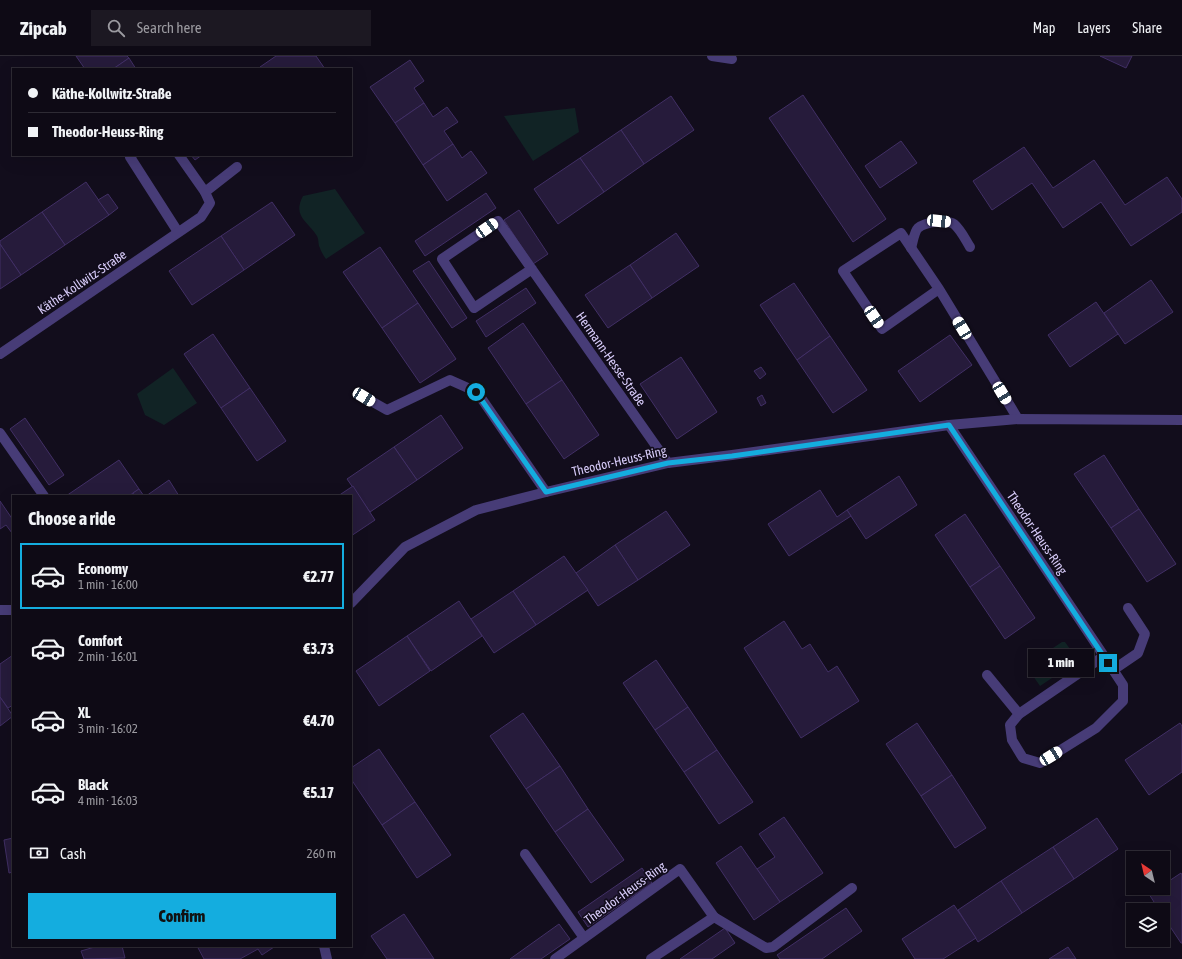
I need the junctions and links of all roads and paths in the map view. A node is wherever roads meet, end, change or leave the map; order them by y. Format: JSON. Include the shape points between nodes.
{"nodes":[{"id":1,"x":712,"y":56,"type":"edge"},
{"id":2,"x":732,"y":59,"type":"dead end"},
{"id":3,"x":131,"y":156,"type":"edge"},
{"id":4,"x":180,"y":156,"type":"edge"},
{"id":5,"x":237,"y":167,"type":"dead end"},
{"id":6,"x":205,"y":192,"type":"junction"},
{"id":7,"x":178,"y":232,"type":"junction"},
{"id":8,"x":970,"y":247,"type":"dead end"},
{"id":9,"x":911,"y":248,"type":"junction"},
{"id":10,"x":532,"y":269,"type":"junction"},
{"id":11,"x":939,"y":289,"type":"junction"},
{"id":12,"x":0,"y":354,"type":"edge"},
{"id":13,"x":364,"y":397,"type":"dead end"},
{"id":14,"x":1018,"y":419,"type":"junction"},
{"id":15,"x":1182,"y":420,"type":"edge"},
{"id":16,"x":949,"y":425,"type":"junction"},
{"id":17,"x":0,"y":433,"type":"edge"},
{"id":18,"x":668,"y":463,"type":"junction"},
{"id":19,"x":546,"y":492,"type":"junction"},
{"id":20,"x":43,"y":495,"type":"edge"},
{"id":21,"x":352,"y":602,"type":"edge"},
{"id":22,"x":1128,"y":608,"type":"dead end"},
{"id":23,"x":0,"y":610,"type":"edge"},
{"id":24,"x":12,"y":610,"type":"edge"},
{"id":25,"x":1104,"y":656,"type":"junction"},
{"id":26,"x":1113,"y":670,"type":"junction"},
{"id":27,"x":987,"y":676,"type":"dead end"},
{"id":28,"x":1019,"y":714,"type":"junction"},
{"id":29,"x":525,"y":854,"type":"dead end"},
{"id":30,"x":852,"y":888,"type":"dead end"},
{"id":31,"x":714,"y":917,"type":"junction"},
{"id":32,"x":584,"y":938,"type":"junction"},
{"id":33,"x":324,"y":947,"type":"edge"},
{"id":34,"x":327,"y":959,"type":"edge"},
{"id":35,"x":555,"y":959,"type":"edge"},
{"id":36,"x":651,"y":959,"type":"edge"}],
"edges":[{"from":1,"to":2,"type":"street"},
{"from":3,"to":7,"type":"street"},
{"from":4,"to":6,"type":"street"},
{"from":5,"to":6,"type":"street"},
{"from":6,"to":7,"type":"street","name":"Käthe-Kollwitz-Straße","via":[[210,203],[201,217]]},
{"from":7,"to":12,"type":"street","name":"Käthe-Kollwitz-Straße"},
{"from":8,"to":9,"type":"street","via":[[958,228],[952,223],[939,221],[919,227]]},
{"from":9,"to":11,"type":"street"},
{"from":9,"to":11,"type":"street","via":[[901,232],[843,271],[882,329]]},
{"from":10,"to":10,"type":"street","name":"Hermann-Hesse-Straße","via":[[474,308],[442,259],[498,220]]},
{"from":10,"to":18,"type":"street","name":"Hermann-Hesse-Straße"},
{"from":11,"to":14,"type":"street"},
{"from":13,"to":19,"type":"street","via":[[387,410],[450,380],[476,392]]},
{"from":14,"to":15,"type":"street","name":"Theodor-Heuss-Ring"},
{"from":14,"to":16,"type":"street","name":"Theodor-Heuss-Ring"},
{"from":16,"to":18,"type":"street","name":"Theodor-Heuss-Ring"},
{"from":16,"to":25,"type":"street","name":"Theodor-Heuss-Ring"},
{"from":17,"to":20,"type":"street"},
{"from":18,"to":19,"type":"street","name":"Theodor-Heuss-Ring"},
{"from":19,"to":21,"type":"street","name":"Theodor-Heuss-Ring","via":[[476,510],[405,547]]},
{"from":22,"to":26,"type":"street","via":[[1145,634],[1138,653]]},
{"from":23,"to":24,"type":"street"},
{"from":25,"to":26,"type":"street","name":"Theodor-Heuss-Ring"},
{"from":25,"to":28,"type":"street","name":"Theodor-Heuss-Ring"},
{"from":26,"to":28,"type":"street","name":"Theodor-Heuss-Ring","via":[[1123,685],[1123,701],[1096,728],[1040,763],[1023,758],[1012,740],[1010,725]]},
{"from":27,"to":28,"type":"street"},
{"from":29,"to":32,"type":"street"},
{"from":30,"to":31,"type":"street","via":[[773,946],[766,948]]},
{"from":31,"to":32,"type":"street","name":"Theodor-Heuss-Ring","via":[[680,869]]},
{"from":31,"to":36,"type":"street"},
{"from":32,"to":35,"type":"street","name":"Theodor-Heuss-Ring"},
{"from":33,"to":34,"type":"street"}]}
